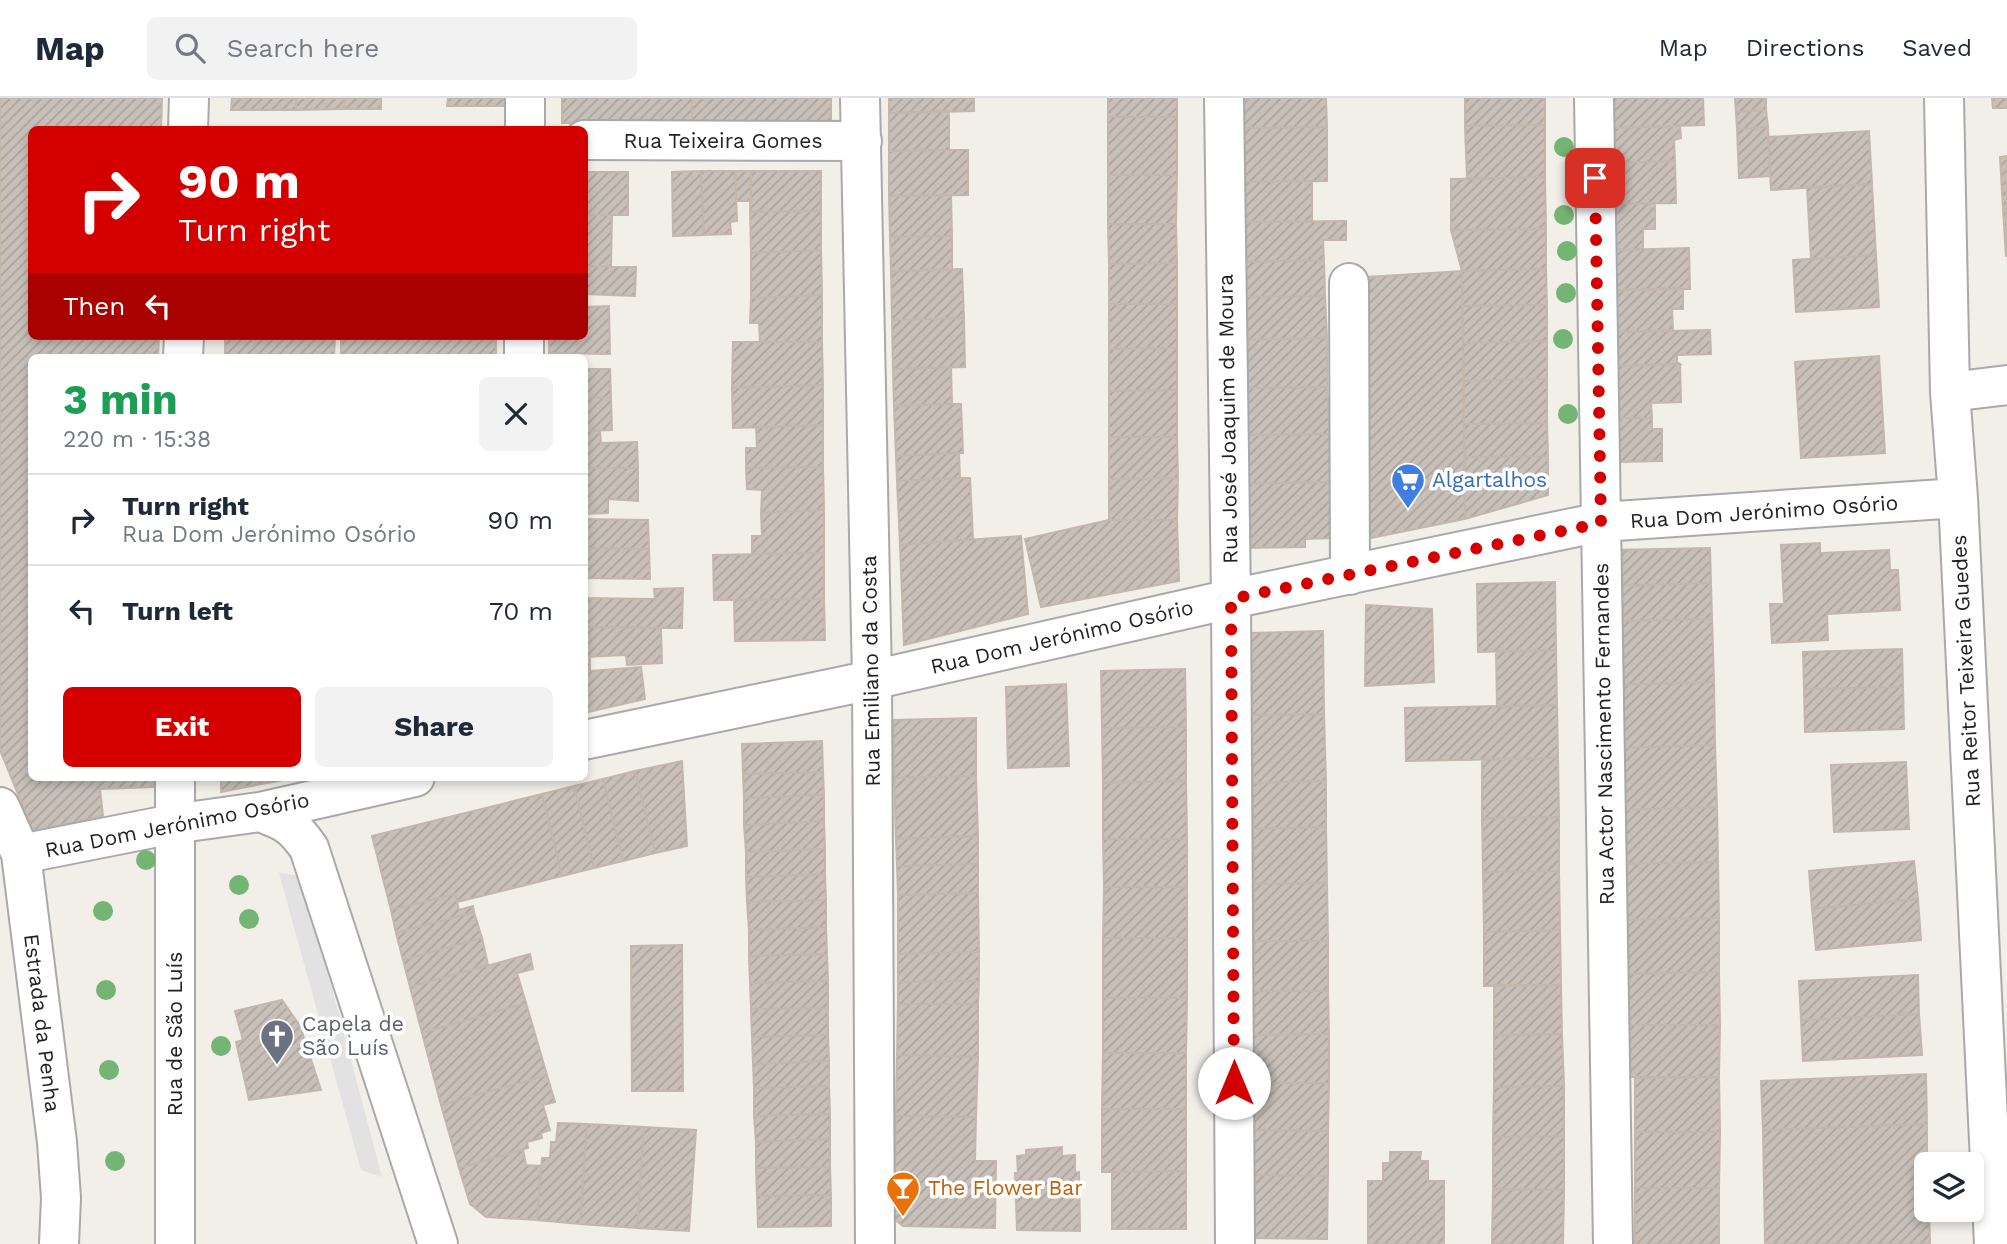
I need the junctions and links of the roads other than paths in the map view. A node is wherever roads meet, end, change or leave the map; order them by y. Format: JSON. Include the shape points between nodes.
{"nodes":[{"id":1,"x":189,"y":98,"type":"edge"},
{"id":2,"x":525,"y":98,"type":"edge"},
{"id":3,"x":860,"y":98,"type":"edge"},
{"id":4,"x":1224,"y":98,"type":"edge"},
{"id":5,"x":1594,"y":98,"type":"edge"},
{"id":6,"x":1944,"y":98,"type":"edge"},
{"id":7,"x":188,"y":126,"type":"edge"},
{"id":8,"x":526,"y":126,"type":"edge"},
{"id":9,"x":588,"y":140,"type":"edge"},
{"id":10,"x":862,"y":141,"type":"junction"},
{"id":11,"x":1349,"y":282,"type":"dead end"},
{"id":12,"x":2007,"y":385,"type":"edge"},
{"id":13,"x":1950,"y":392,"type":"junction"},
{"id":14,"x":1958,"y":498,"type":"junction"},
{"id":15,"x":1601,"y":523,"type":"junction"},
{"id":16,"x":1350,"y":575,"type":"junction"},
{"id":17,"x":1231,"y":599,"type":"junction"},
{"id":18,"x":872,"y":680,"type":"junction"},
{"id":19,"x":588,"y":739,"type":"edge"},
{"id":20,"x":175,"y":781,"type":"edge"},
{"id":21,"x":397,"y":781,"type":"edge"},
{"id":22,"x":0,"y":807,"type":"edge"},
{"id":23,"x":260,"y":812,"type":"junction"},
{"id":24,"x":173,"y":824,"type":"junction"},
{"id":25,"x":21,"y":854,"type":"junction"},
{"id":26,"x":60,"y":1244,"type":"edge"},
{"id":27,"x":176,"y":1244,"type":"edge"},
{"id":28,"x":438,"y":1244,"type":"edge"},
{"id":29,"x":874,"y":1244,"type":"edge"},
{"id":30,"x":1236,"y":1244,"type":"edge"},
{"id":31,"x":1613,"y":1244,"type":"edge"},
{"id":32,"x":1994,"y":1244,"type":"edge"}],
"edges":[{"from":1,"to":7,"type":"street"},
{"from":2,"to":8,"type":"street"},
{"from":3,"to":10,"type":"street","name":"Rua Emiliano da Costa"},
{"from":4,"to":17,"type":"street","name":"Rua José Joaquim de Moura"},
{"from":5,"to":15,"type":"street","name":"Rua Actor Nascimento Fernandes"},
{"from":6,"to":13,"type":"street","name":"Rua Reitor Teixeira Guedes"},
{"from":9,"to":10,"type":"street","name":"Rua Teixeira Gomes"},
{"from":10,"to":18,"type":"street","name":"Rua Emiliano da Costa"},
{"from":11,"to":16,"type":"street"},
{"from":12,"to":13,"type":"street"},
{"from":13,"to":14,"type":"street","name":"Rua Reitor Teixeira Guedes"},
{"from":14,"to":15,"type":"street","name":"Rua Dom Jerónimo Osório"},
{"from":14,"to":32,"type":"street","name":"Rua Reitor Teixeira Guedes"},
{"from":15,"to":16,"type":"street","name":"Rua Dom Jerónimo Osório"},
{"from":15,"to":31,"type":"street","name":"Rua Actor Nascimento Fernandes"},
{"from":16,"to":17,"type":"street","name":"Rua Dom Jerónimo Osório"},
{"from":17,"to":18,"type":"street","name":"Rua Dom Jerónimo Osório"},
{"from":17,"to":30,"type":"street","name":"Rua José Joaquim de Moura"},
{"from":18,"to":19,"type":"street","name":"Rua Dom Jerónimo Osório"},
{"from":18,"to":29,"type":"street","name":"Rua Emiliano da Costa"},
{"from":20,"to":24,"type":"street","name":"Rua de São Luís"},
{"from":21,"to":23,"type":"street","name":"Rua Dom Jerónimo Osório"},
{"from":22,"to":25,"type":"street","name":"Estrada da Penha"},
{"from":23,"to":24,"type":"street","name":"Rua Dom Jerónimo Osório"},
{"from":23,"to":28,"type":"street","via":[[286,821],[309,848]]},
{"from":24,"to":25,"type":"street","name":"Rua Dom Jerónimo Osório"},
{"from":24,"to":27,"type":"street","name":"Rua de São Luís"},
{"from":25,"to":26,"type":"street","name":"Estrada da Penha","via":[[57,1142]]}]}
